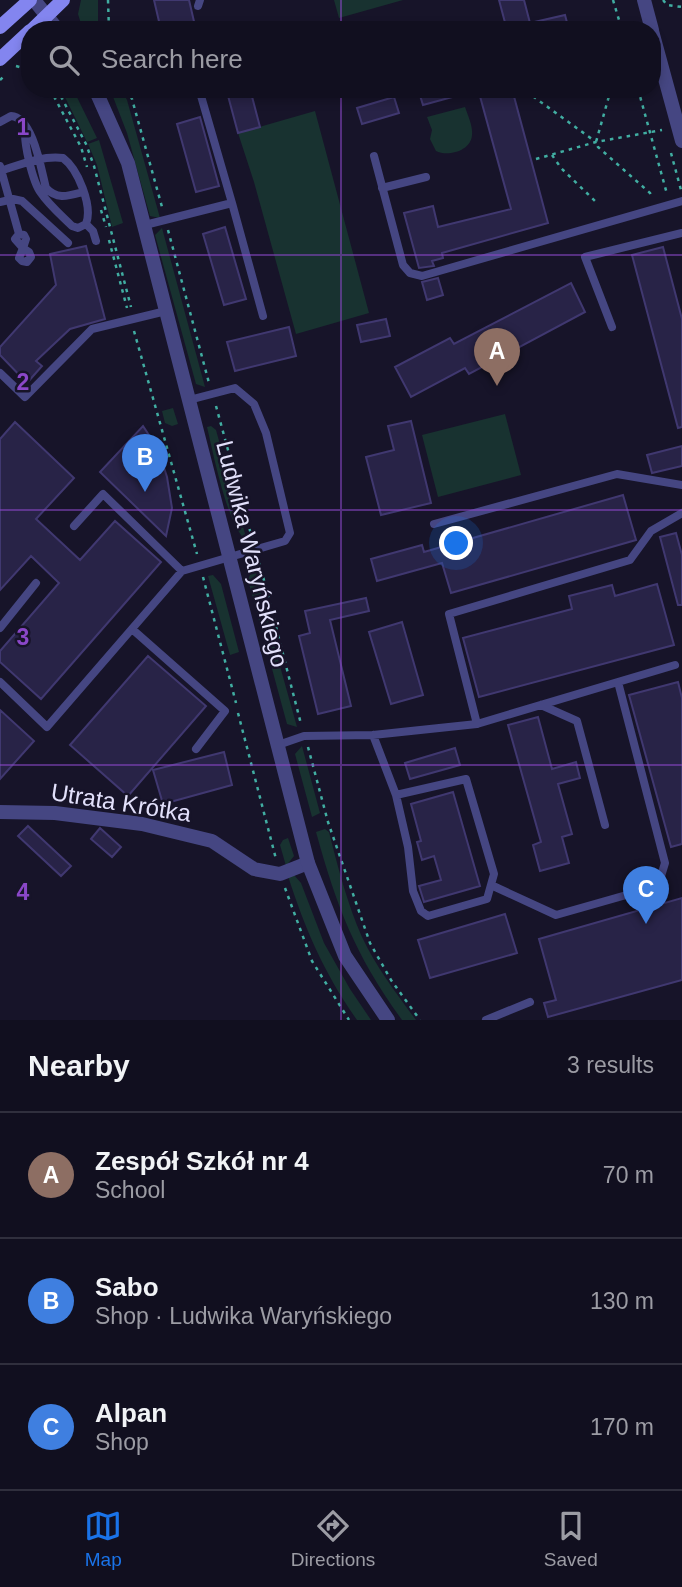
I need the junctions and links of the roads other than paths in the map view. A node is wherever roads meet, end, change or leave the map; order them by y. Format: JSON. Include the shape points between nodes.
{"nodes":[{"id":1,"x":32,"y":0,"type":"edge"},
{"id":2,"x":63,"y":0,"type":"edge"},
{"id":3,"x":644,"y":0,"type":"edge"},
{"id":4,"x":47,"y":15,"type":"junction"},
{"id":5,"x":41,"y":21,"type":"edge"},
{"id":6,"x":51,"y":21,"type":"edge"},
{"id":7,"x":650,"y":21,"type":"edge"},
{"id":8,"x":0,"y":27,"type":"edge"},
{"id":9,"x":21,"y":40,"type":"edge"},
{"id":10,"x":0,"y":59,"type":"edge"},
{"id":11,"x":661,"y":64,"type":"edge"},
{"id":12,"x":99,"y":98,"type":"edge"},
{"id":13,"x":202,"y":98,"type":"edge"},
{"id":14,"x":0,"y":122,"type":"edge"},
{"id":15,"x":682,"y":141,"type":"edge"},
{"id":16,"x":374,"y":156,"type":"dead end"},
{"id":17,"x":35,"y":161,"type":"junction"},
{"id":18,"x":0,"y":169,"type":"edge"},
{"id":19,"x":426,"y":177,"type":"dead end"},
{"id":20,"x":383,"y":188,"type":"junction"},
{"id":21,"x":45,"y":191,"type":"junction"},
{"id":22,"x":83,"y":192,"type":"junction"},
{"id":23,"x":65,"y":197,"type":"junction"},
{"id":24,"x":10,"y":200,"type":"junction"},
{"id":25,"x":682,"y":201,"type":"edge"},
{"id":26,"x":0,"y":202,"type":"edge"},
{"id":27,"x":232,"y":203,"type":"junction"},
{"id":28,"x":60,"y":214,"type":"junction"},
{"id":29,"x":86,"y":224,"type":"junction"},
{"id":30,"x":145,"y":225,"type":"junction"},
{"id":31,"x":682,"y":233,"type":"edge"},
{"id":32,"x":96,"y":241,"type":"dead end"},
{"id":33,"x":68,"y":243,"type":"dead end"},
{"id":34,"x":23,"y":248,"type":"dead end"},
{"id":35,"x":166,"y":311,"type":"junction"},
{"id":36,"x":263,"y":316,"type":"dead end"},
{"id":37,"x":612,"y":327,"type":"dead end"},
{"id":38,"x":0,"y":373,"type":"edge"},
{"id":39,"x":189,"y":400,"type":"junction"},
{"id":40,"x":682,"y":485,"type":"edge"},
{"id":41,"x":682,"y":513,"type":"edge"},
{"id":42,"x":434,"y":524,"type":"dead end"},
{"id":43,"x":74,"y":526,"type":"dead end"},
{"id":44,"x":230,"y":558,"type":"junction"},
{"id":45,"x":182,"y":571,"type":"junction"},
{"id":46,"x":36,"y":583,"type":"dead end"},
{"id":47,"x":0,"y":628,"type":"edge"},
{"id":48,"x":132,"y":629,"type":"junction"},
{"id":49,"x":675,"y":665,"type":"dead end"},
{"id":50,"x":0,"y":682,"type":"edge"},
{"id":51,"x":618,"y":682,"type":"junction"},
{"id":52,"x":541,"y":705,"type":"junction"},
{"id":53,"x":477,"y":724,"type":"junction"},
{"id":54,"x":373,"y":735,"type":"junction"},
{"id":55,"x":278,"y":745,"type":"junction"},
{"id":56,"x":196,"y":749,"type":"dead end"},
{"id":57,"x":397,"y":795,"type":"junction"},
{"id":58,"x":0,"y":812,"type":"edge"},
{"id":59,"x":605,"y":825,"type":"dead end"},
{"id":60,"x":308,"y":863,"type":"junction"},
{"id":61,"x":491,"y":886,"type":"junction"},
{"id":62,"x":530,"y":1002,"type":"dead end"},
{"id":63,"x":388,"y":1020,"type":"edge"},
{"id":64,"x":486,"y":1020,"type":"edge"}],
"edges":[{"from":1,"to":4,"type":"street"},
{"from":1,"to":8,"type":"main road"},
{"from":2,"to":4,"type":"main road"},
{"from":3,"to":7,"type":"street"},
{"from":4,"to":5,"type":"main road"},
{"from":4,"to":6,"type":"street"},
{"from":9,"to":10,"type":"main road"},
{"from":11,"to":15,"type":"street"},
{"from":12,"to":30,"type":"street","name":"Ludwika Waryńskiego","via":[[128,163]]},
{"from":13,"to":27,"type":"lane"},
{"from":14,"to":17,"type":"lane","via":[[11,116],[22,120],[31,134]]},
{"from":16,"to":20,"type":"lane"},
{"from":17,"to":18,"type":"lane"},
{"from":17,"to":21,"type":"lane"},
{"from":17,"to":22,"type":"lane","via":[[60,157],[67,161]]},
{"from":18,"to":24,"type":"lane"},
{"from":19,"to":20,"type":"lane"},
{"from":20,"to":25,"type":"lane","via":[[403,265],[422,276]]},
{"from":21,"to":23,"type":"lane"},
{"from":21,"to":28,"type":"lane"},
{"from":22,"to":23,"type":"lane"},
{"from":22,"to":29,"type":"lane"},
{"from":23,"to":28,"type":"lane"},
{"from":24,"to":26,"type":"lane"},
{"from":24,"to":33,"type":"lane","via":[[22,201]]},
{"from":24,"to":34,"type":"lane","via":[[19,234],[15,239]]},
{"from":27,"to":30,"type":"lane"},
{"from":27,"to":36,"type":"lane"},
{"from":28,"to":29,"type":"lane","via":[[72,226]]},
{"from":29,"to":32,"type":"lane"},
{"from":30,"to":35,"type":"street","name":"Ludwika Waryńskiego"},
{"from":31,"to":37,"type":"lane","via":[[586,257]]},
{"from":35,"to":38,"type":"lane","via":[[92,329],[25,397]]},
{"from":35,"to":39,"type":"street","name":"Ludwika Waryńskiego"},
{"from":39,"to":44,"type":"street","name":"Ludwika Waryńskiego"},
{"from":39,"to":44,"type":"lane","via":[[236,388],[254,404],[265,433],[290,533],[285,541]]},
{"from":40,"to":42,"type":"lane","via":[[617,474]]},
{"from":41,"to":53,"type":"lane","via":[[651,531],[630,560],[449,614]]},
{"from":43,"to":45,"type":"lane","via":[[103,494]]},
{"from":44,"to":45,"type":"lane"},
{"from":44,"to":55,"type":"street","name":"Ludwika Waryńskiego"},
{"from":45,"to":48,"type":"lane"},
{"from":46,"to":47,"type":"lane"},
{"from":48,"to":50,"type":"lane","via":[[47,727]]},
{"from":48,"to":56,"type":"lane","via":[[225,711]]},
{"from":49,"to":51,"type":"lane"},
{"from":51,"to":52,"type":"lane"},
{"from":51,"to":61,"type":"lane","via":[[665,863],[658,886],[556,915]]},
{"from":52,"to":53,"type":"lane"},
{"from":52,"to":59,"type":"lane","via":[[577,722]]},
{"from":53,"to":54,"type":"lane"},
{"from":54,"to":55,"type":"lane","via":[[304,736]]},
{"from":54,"to":57,"type":"lane"},
{"from":55,"to":60,"type":"street","name":"Ludwika Waryńskiego"},
{"from":57,"to":61,"type":"lane","via":[[466,779],[494,874]]},
{"from":57,"to":61,"type":"lane","via":[[413,891],[421,911],[428,916],[487,899]]},
{"from":58,"to":60,"type":"street","name":"Utrata Krótka","via":[[55,813],[142,824],[212,841],[254,869],[280,874]]},
{"from":60,"to":63,"type":"street","name":"Ludwika Waryńskiego","via":[[345,956]]},
{"from":62,"to":64,"type":"lane"}]}
